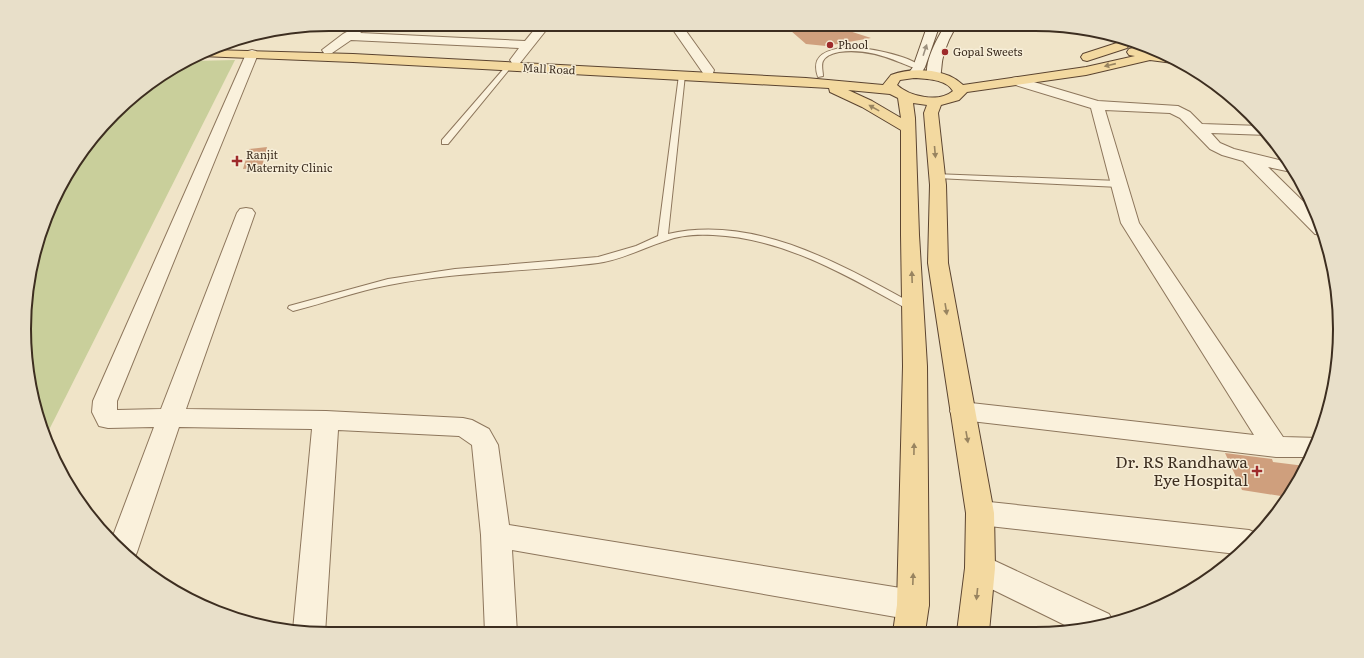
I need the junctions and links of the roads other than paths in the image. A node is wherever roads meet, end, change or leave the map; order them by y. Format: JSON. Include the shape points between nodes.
{"nodes":[{"id":1,"x":354,"y":31,"type":"edge"},
{"id":2,"x":539,"y":31,"type":"edge"},
{"id":3,"x":680,"y":31,"type":"edge"},
{"id":4,"x":931,"y":31,"type":"edge"},
{"id":5,"x":948,"y":31,"type":"edge"},
{"id":6,"x":347,"y":36,"type":"junction"},
{"id":7,"x":1122,"y":44,"type":"edge"},
{"id":8,"x":528,"y":45,"type":"junction"},
{"id":9,"x":1129,"y":46,"type":"edge"},
{"id":10,"x":232,"y":47,"type":"edge"},
{"id":11,"x":328,"y":50,"type":"junction"},
{"id":12,"x":215,"y":54,"type":"edge"},
{"id":13,"x":252,"y":54,"type":"junction"},
{"id":14,"x":1148,"y":57,"type":"junction"},
{"id":15,"x":1157,"y":58,"type":"edge"},
{"id":16,"x":512,"y":63,"type":"junction"},
{"id":17,"x":708,"y":70,"type":"junction"},
{"id":18,"x":917,"y":71,"type":"junction"},
{"id":19,"x":682,"y":76,"type":"junction"},
{"id":20,"x":934,"y":76,"type":"junction"},
{"id":21,"x":820,"y":80,"type":"junction"},
{"id":22,"x":1017,"y":81,"type":"junction"},
{"id":23,"x":955,"y":85,"type":"junction"},
{"id":24,"x":897,"y":89,"type":"junction"},
{"id":25,"x":936,"y":102,"type":"junction"},
{"id":26,"x":1097,"y":105,"type":"junction"},
{"id":27,"x":908,"y":128,"type":"junction"},
{"id":28,"x":1197,"y":128,"type":"junction"},
{"id":29,"x":1257,"y":131,"type":"edge"},
{"id":30,"x":445,"y":142,"type":"dead end"},
{"id":31,"x":1248,"y":157,"type":"junction"},
{"id":32,"x":1285,"y":167,"type":"edge"},
{"id":33,"x":937,"y":176,"type":"junction"},
{"id":34,"x":1119,"y":184,"type":"junction"},
{"id":35,"x":246,"y":213,"type":"dead end"},
{"id":36,"x":1312,"y":220,"type":"edge"},
{"id":37,"x":663,"y":238,"type":"junction"},
{"id":38,"x":293,"y":308,"type":"dead end"},
{"id":39,"x":913,"y":308,"type":"junction"},
{"id":40,"x":962,"y":411,"type":"junction"},
{"id":41,"x":170,"y":418,"type":"junction"},
{"id":42,"x":326,"y":420,"type":"junction"},
{"id":43,"x":1276,"y":447,"type":"junction"},
{"id":44,"x":1308,"y":448,"type":"edge"},
{"id":45,"x":980,"y":513,"type":"junction"},
{"id":46,"x":496,"y":535,"type":"junction"},
{"id":47,"x":1243,"y":542,"type":"edge"},
{"id":48,"x":124,"y":545,"type":"edge"},
{"id":49,"x":980,"y":568,"type":"junction"},
{"id":50,"x":913,"y":605,"type":"junction"},
{"id":51,"x":1091,"y":621,"type":"edge"},
{"id":52,"x":309,"y":626,"type":"edge"},
{"id":53,"x":501,"y":627,"type":"edge"},
{"id":54,"x":910,"y":627,"type":"edge"},
{"id":55,"x":974,"y":627,"type":"edge"}],
"edges":[{"from":1,"to":6,"type":"street"},
{"from":2,"to":8,"type":"street"},
{"from":3,"to":17,"type":"street"},
{"from":18,"to":4,"type":"street","one_way":true},
{"from":5,"to":20,"type":"street","via":[[933,65]]},
{"from":6,"to":8,"type":"street"},
{"from":6,"to":11,"type":"street"},
{"from":7,"to":23,"type":"main road","via":[[1081,59]]},
{"from":8,"to":16,"type":"street"},
{"from":9,"to":14,"type":"main road","via":[[1134,53]]},
{"from":10,"to":11,"type":"main road","name":"Mall Road"},
{"from":11,"to":16,"type":"main road","name":"Mall Road"},
{"from":12,"to":13,"type":"main road","name":"Mall Road"},
{"from":13,"to":16,"type":"main road","name":"Mall Road"},
{"from":13,"to":41,"type":"street","via":[[105,401],[104,412],[108,419]]},
{"from":14,"to":15,"type":"main road"},
{"from":14,"to":22,"type":"main road","one_way":true,"via":[[1086,71]]},
{"from":16,"to":17,"type":"main road","name":"Mall Road"},
{"from":16,"to":19,"type":"main road","name":"Mall Road"},
{"from":16,"to":30,"type":"lane"},
{"from":17,"to":21,"type":"main road","name":"Mall Road"},
{"from":18,"to":20,"type":"main road"},
{"from":18,"to":21,"type":"lane","via":[[881,52],[850,48],[825,55],[820,61]]},
{"from":18,"to":24,"type":"main road","via":[[905,75]]},
{"from":19,"to":21,"type":"main road","name":"Mall Road"},
{"from":19,"to":37,"type":"lane"},
{"from":20,"to":23,"type":"main road"},
{"from":21,"to":24,"type":"main road","name":"Mall Road"},
{"from":27,"to":21,"type":"main road","one_way":true},
{"from":22,"to":23,"type":"main road"},
{"from":22,"to":26,"type":"street"},
{"from":23,"to":25,"type":"main road","via":[[960,92],[958,96]]},
{"from":24,"to":25,"type":"main road","name":"Mall Road"},
{"from":24,"to":27,"type":"main road"},
{"from":25,"to":33,"type":"main road","one_way":true,"via":[[931,113]]},
{"from":26,"to":28,"type":"street","via":[[1173,110],[1185,115]]},
{"from":26,"to":34,"type":"street"},
{"from":39,"to":27,"type":"main road","one_way":true},
{"from":28,"to":29,"type":"street"},
{"from":28,"to":31,"type":"street","via":[[1215,146]]},
{"from":31,"to":32,"type":"street"},
{"from":31,"to":36,"type":"street"},
{"from":33,"to":34,"type":"lane"},
{"from":33,"to":40,"type":"main road","one_way":true,"via":[[938,263]]},
{"from":34,"to":43,"type":"street","via":[[1130,223]]},
{"from":35,"to":41,"type":"street"},
{"from":37,"to":38,"type":"lane","via":[[626,253],[599,260],[419,277],[388,282]]},
{"from":37,"to":39,"type":"lane","via":[[685,233],[713,232],[762,239],[820,259]]},
{"from":50,"to":39,"type":"main road","one_way":true},
{"from":40,"to":43,"type":"street"},
{"from":40,"to":45,"type":"main road","one_way":true},
{"from":41,"to":42,"type":"street"},
{"from":41,"to":48,"type":"street"},
{"from":42,"to":46,"type":"street","via":[[463,427],[480,436],[485,445]]},
{"from":42,"to":52,"type":"street"},
{"from":43,"to":44,"type":"street"},
{"from":45,"to":47,"type":"street"},
{"from":45,"to":49,"type":"main road"},
{"from":46,"to":50,"type":"street"},
{"from":46,"to":53,"type":"street"},
{"from":49,"to":51,"type":"street"},
{"from":49,"to":55,"type":"main road","one_way":true},
{"from":50,"to":54,"type":"main road"}]}
